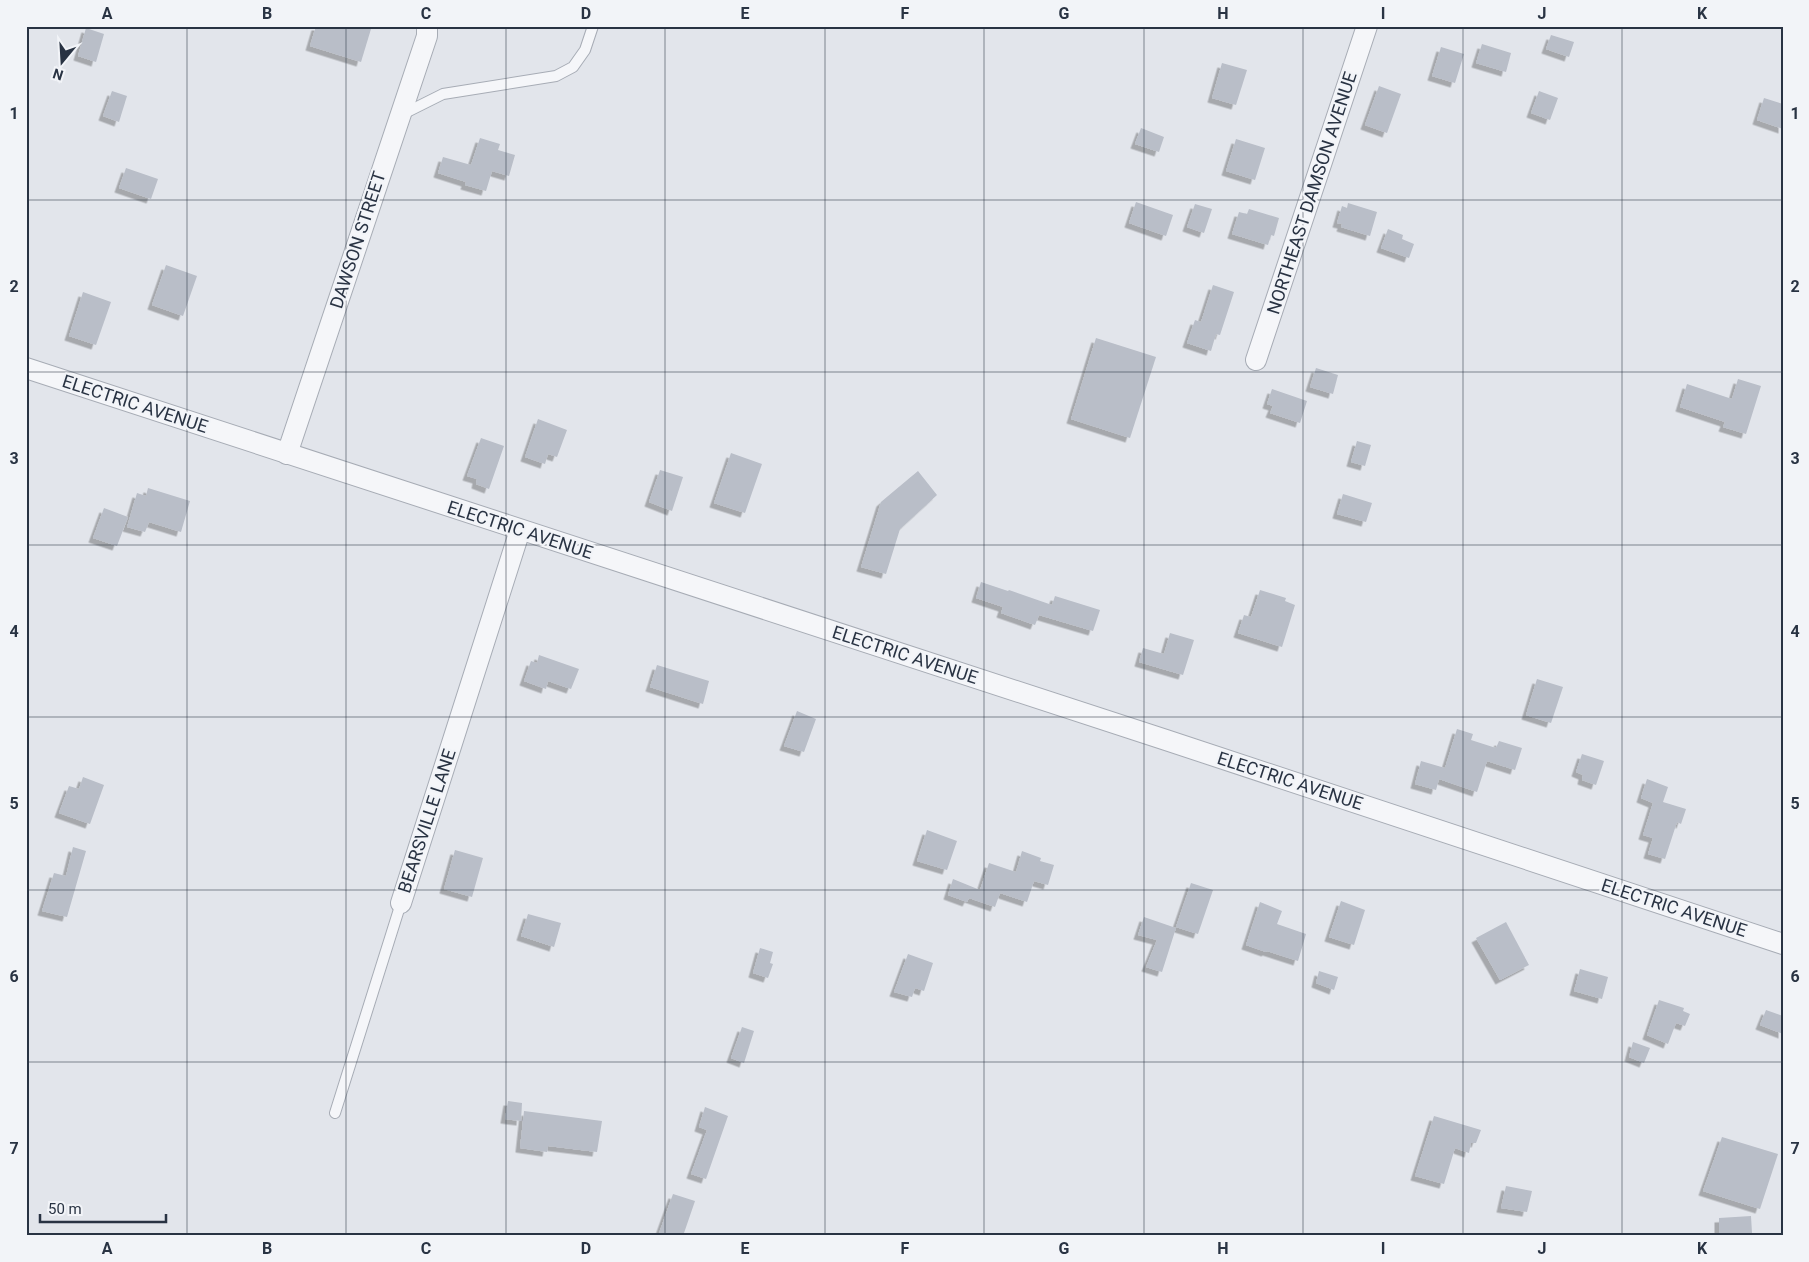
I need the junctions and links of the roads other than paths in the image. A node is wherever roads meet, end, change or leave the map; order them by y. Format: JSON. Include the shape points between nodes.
{"nodes":[{"id":1,"x":427,"y":26,"type":"edge"},
{"id":2,"x":593,"y":26,"type":"edge"},
{"id":3,"x":1367,"y":26,"type":"edge"},
{"id":4,"x":400,"y":115,"type":"junction"},
{"id":5,"x":1256,"y":360,"type":"dead end"},
{"id":6,"x":26,"y":368,"type":"edge"},
{"id":7,"x":287,"y":454,"type":"junction"},
{"id":8,"x":520,"y":530,"type":"junction"},
{"id":9,"x":402,"y":903,"type":"joint"},
{"id":10,"x":1783,"y":944,"type":"edge"},
{"id":11,"x":335,"y":1113,"type":"dead end"}],
"edges":[{"from":1,"to":4,"type":"street","name":"DAWSON STREET","via":[[427,36]]},
{"from":2,"to":4,"type":"lane","via":[[573,68],[556,76],[443,94]]},
{"from":3,"to":5,"type":"street","name":"NORTHEAST DAMSON AVENUE"},
{"from":4,"to":7,"type":"street","name":"DAWSON STREET"},
{"from":6,"to":7,"type":"street","name":"ELECTRIC AVENUE"},
{"from":7,"to":8,"type":"street","name":"ELECTRIC AVENUE"},
{"from":8,"to":9,"type":"street","name":"BEARSVILLE LANE"},
{"from":8,"to":10,"type":"street","name":"ELECTRIC AVENUE"},
{"from":9,"to":11,"type":"lane","name":"BEARSVILLE LANE"}]}
